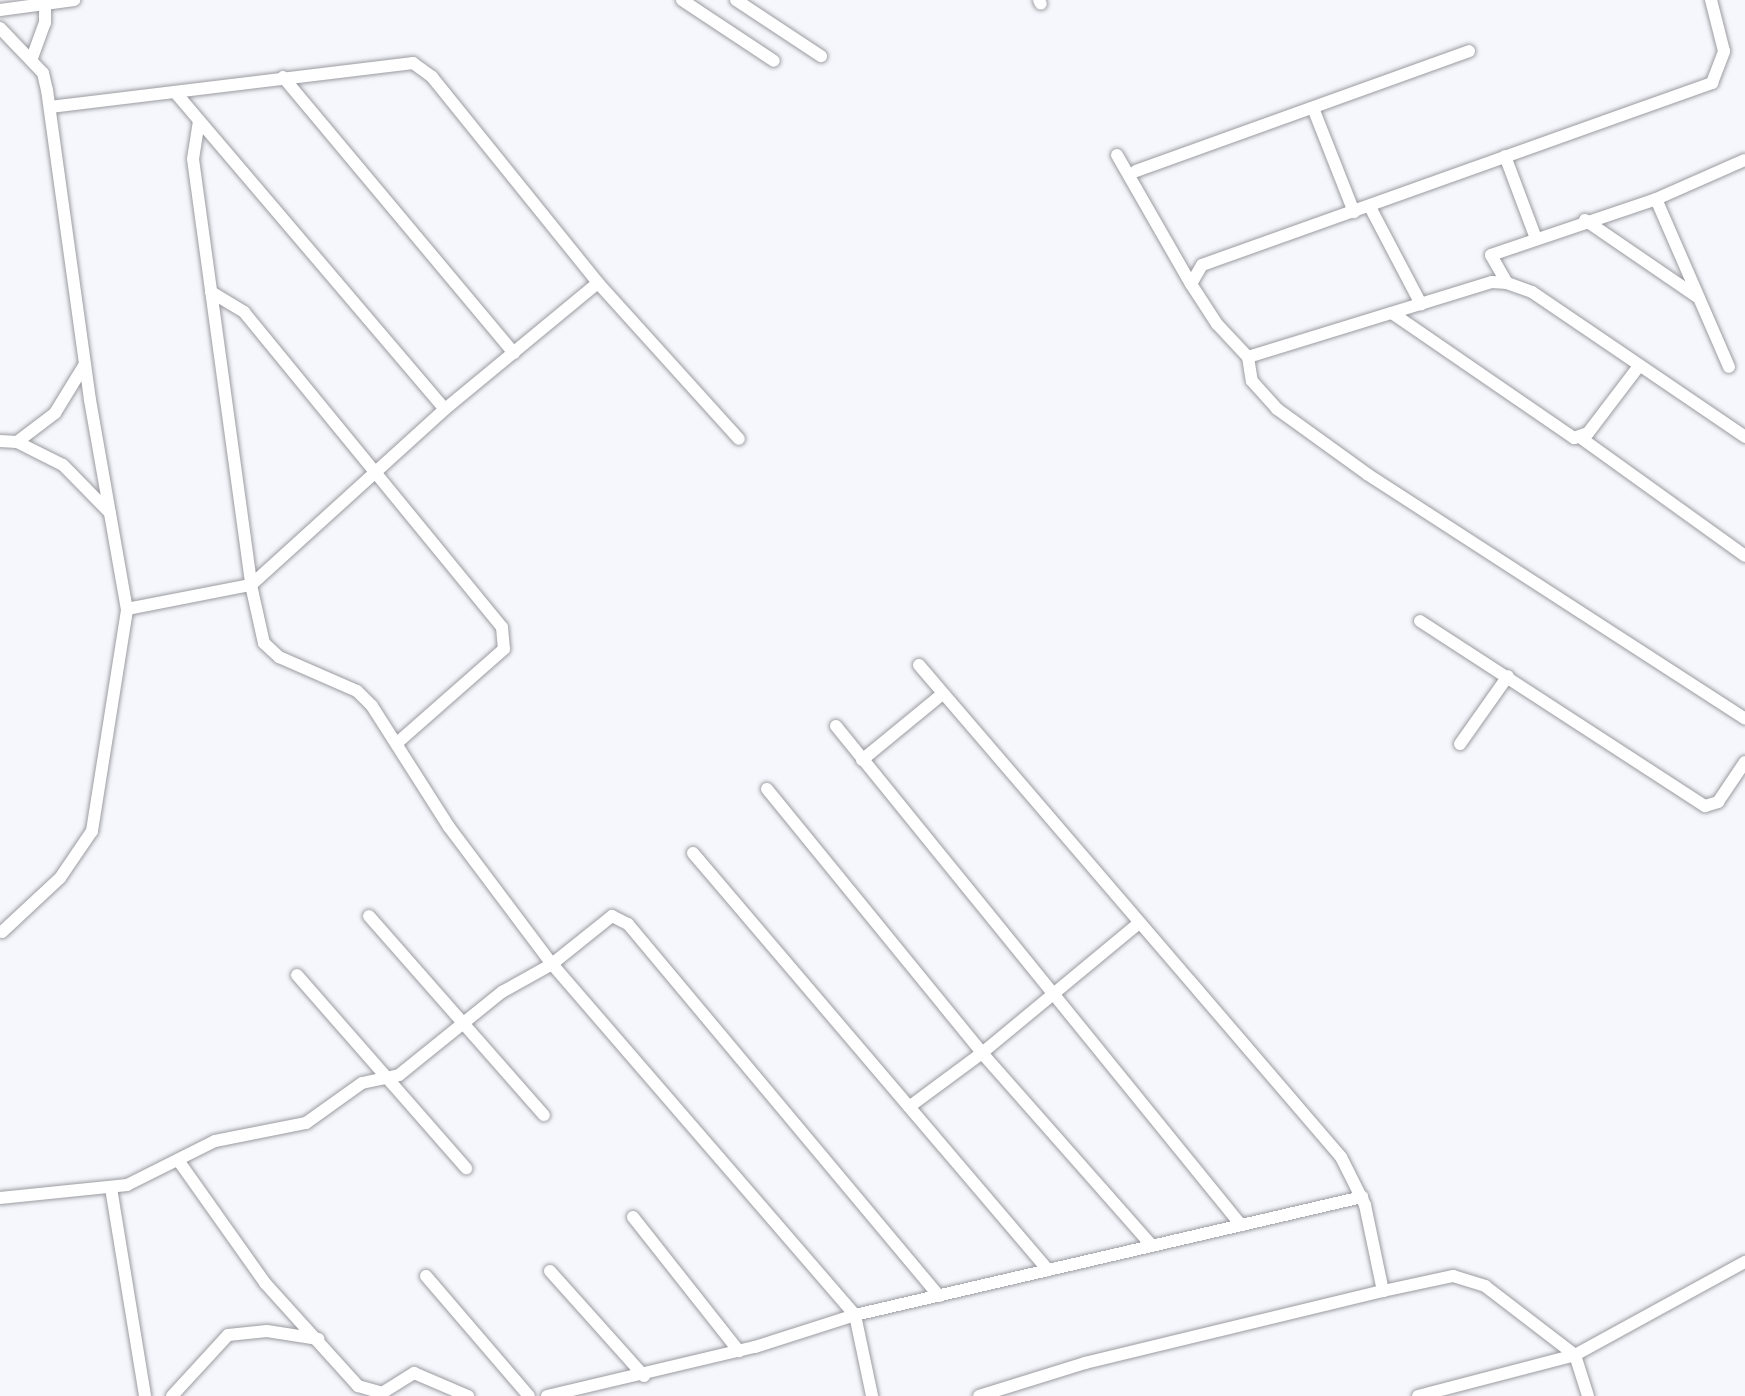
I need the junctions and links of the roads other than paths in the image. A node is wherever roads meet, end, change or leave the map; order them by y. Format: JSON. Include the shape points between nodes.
{"nodes":[{"id":1,"x":74,"y":0,"type":"edge"},
{"id":2,"x":682,"y":0,"type":"edge"},
{"id":3,"x":736,"y":0,"type":"edge"},
{"id":4,"x":1711,"y":0,"type":"edge"},
{"id":5,"x":46,"y":2,"type":"edge"},
{"id":6,"x":0,"y":10,"type":"edge"},
{"id":7,"x":0,"y":28,"type":"edge"},
{"id":8,"x":1469,"y":51,"type":"dead end"},
{"id":9,"x":821,"y":56,"type":"dead end"},
{"id":10,"x":32,"y":58,"type":"junction"},
{"id":11,"x":774,"y":61,"type":"dead end"},
{"id":12,"x":283,"y":77,"type":"junction"},
{"id":13,"x":175,"y":92,"type":"junction"},
{"id":14,"x":50,"y":107,"type":"junction"},
{"id":15,"x":1313,"y":108,"type":"junction"},
{"id":16,"x":199,"y":121,"type":"junction"},
{"id":17,"x":1117,"y":155,"type":"dead end"},
{"id":18,"x":1505,"y":156,"type":"junction"},
{"id":19,"x":1745,"y":160,"type":"edge"},
{"id":20,"x":1136,"y":171,"type":"dead end"},
{"id":21,"x":1656,"y":199,"type":"junction"},
{"id":22,"x":1370,"y":207,"type":"junction"},
{"id":23,"x":1354,"y":212,"type":"junction"},
{"id":24,"x":1585,"y":220,"type":"junction"},
{"id":25,"x":1535,"y":236,"type":"junction"},
{"id":26,"x":598,"y":283,"type":"junction"},
{"id":27,"x":1507,"y":283,"type":"junction"},
{"id":28,"x":1191,"y":284,"type":"junction"},
{"id":29,"x":211,"y":292,"type":"junction"},
{"id":30,"x":1699,"y":298,"type":"junction"},
{"id":31,"x":1421,"y":304,"type":"junction"},
{"id":32,"x":1392,"y":313,"type":"junction"},
{"id":33,"x":514,"y":353,"type":"junction"},
{"id":34,"x":1248,"y":357,"type":"junction"},
{"id":35,"x":85,"y":364,"type":"junction"},
{"id":36,"x":1639,"y":366,"type":"junction"},
{"id":37,"x":1729,"y":367,"type":"dead end"},
{"id":38,"x":445,"y":409,"type":"junction"},
{"id":39,"x":1745,"y":437,"type":"edge"},
{"id":40,"x":1581,"y":438,"type":"junction"},
{"id":41,"x":739,"y":439,"type":"dead end"},
{"id":42,"x":0,"y":441,"type":"edge"},
{"id":43,"x":17,"y":442,"type":"junction"},
{"id":44,"x":375,"y":472,"type":"junction"},
{"id":45,"x":110,"y":513,"type":"junction"},
{"id":46,"x":1745,"y":556,"type":"edge"},
{"id":47,"x":251,"y":585,"type":"junction"},
{"id":48,"x":127,"y":609,"type":"junction"},
{"id":49,"x":1420,"y":621,"type":"dead end"},
{"id":50,"x":919,"y":665,"type":"dead end"},
{"id":51,"x":1508,"y":676,"type":"junction"},
{"id":52,"x":940,"y":696,"type":"junction"},
{"id":53,"x":1745,"y":719,"type":"edge"},
{"id":54,"x":836,"y":726,"type":"dead end"},
{"id":55,"x":397,"y":743,"type":"junction"},
{"id":56,"x":1460,"y":744,"type":"dead end"},
{"id":57,"x":862,"y":760,"type":"junction"},
{"id":58,"x":1745,"y":762,"type":"edge"},
{"id":59,"x":767,"y":789,"type":"dead end"},
{"id":60,"x":693,"y":853,"type":"dead end"},
{"id":61,"x":369,"y":916,"type":"dead end"},
{"id":62,"x":1139,"y":923,"type":"junction"},
{"id":63,"x":2,"y":932,"type":"edge"},
{"id":64,"x":552,"y":964,"type":"junction"},
{"id":65,"x":297,"y":975,"type":"dead end"},
{"id":66,"x":1052,"y":993,"type":"junction"},
{"id":67,"x":465,"y":1022,"type":"junction"},
{"id":68,"x":982,"y":1053,"type":"junction"},
{"id":69,"x":391,"y":1080,"type":"junction"},
{"id":70,"x":909,"y":1107,"type":"junction"},
{"id":71,"x":544,"y":1115,"type":"dead end"},
{"id":72,"x":178,"y":1160,"type":"junction"},
{"id":73,"x":466,"y":1168,"type":"dead end"},
{"id":74,"x":111,"y":1188,"type":"junction"},
{"id":75,"x":1362,"y":1197,"type":"junction"},
{"id":76,"x":0,"y":1198,"type":"edge"},
{"id":77,"x":633,"y":1217,"type":"dead end"},
{"id":78,"x":1241,"y":1225,"type":"junction"},
{"id":79,"x":1152,"y":1246,"type":"junction"},
{"id":80,"x":1745,"y":1262,"type":"edge"},
{"id":81,"x":1048,"y":1270,"type":"junction"},
{"id":82,"x":550,"y":1271,"type":"dead end"},
{"id":83,"x":426,"y":1276,"type":"dead end"},
{"id":84,"x":1383,"y":1291,"type":"junction"},
{"id":85,"x":939,"y":1296,"type":"junction"},
{"id":86,"x":855,"y":1315,"type":"junction"},
{"id":87,"x":318,"y":1339,"type":"junction"},
{"id":88,"x":739,"y":1351,"type":"junction"},
{"id":89,"x":1575,"y":1355,"type":"junction"},
{"id":90,"x":644,"y":1376,"type":"junction"},
{"id":91,"x":145,"y":1396,"type":"edge"},
{"id":92,"x":172,"y":1396,"type":"edge"},
{"id":93,"x":468,"y":1396,"type":"edge"},
{"id":94,"x":529,"y":1396,"type":"edge"},
{"id":95,"x":547,"y":1396,"type":"edge"},
{"id":96,"x":872,"y":1396,"type":"edge"},
{"id":97,"x":979,"y":1396,"type":"edge"},
{"id":98,"x":1418,"y":1396,"type":"edge"},
{"id":99,"x":1588,"y":1396,"type":"edge"}],
"edges":[{"from":1,"to":5,"type":"street"},
{"from":2,"to":11,"type":"street"},
{"from":3,"to":9,"type":"street"},
{"from":4,"to":18,"type":"street","via":[[1724,51],[1712,83]]},
{"from":5,"to":6,"type":"street"},
{"from":5,"to":10,"type":"street","via":[[41,40]]},
{"from":7,"to":10,"type":"street"},
{"from":8,"to":15,"type":"street"},
{"from":10,"to":14,"type":"street","via":[[43,73]]},
{"from":12,"to":13,"type":"street"},
{"from":12,"to":26,"type":"street","via":[[401,61],[423,68]]},
{"from":12,"to":33,"type":"street"},
{"from":13,"to":14,"type":"street"},
{"from":13,"to":16,"type":"street"},
{"from":14,"to":35,"type":"street"},
{"from":15,"to":20,"type":"street"},
{"from":15,"to":23,"type":"street"},
{"from":16,"to":29,"type":"street","via":[[193,159]]},
{"from":16,"to":38,"type":"street"},
{"from":17,"to":28,"type":"street"},
{"from":18,"to":22,"type":"street"},
{"from":18,"to":25,"type":"street"},
{"from":19,"to":21,"type":"street"},
{"from":21,"to":24,"type":"street"},
{"from":21,"to":30,"type":"street"},
{"from":22,"to":23,"type":"street"},
{"from":22,"to":31,"type":"street"},
{"from":23,"to":28,"type":"street","via":[[1202,265]]},
{"from":24,"to":25,"type":"street"},
{"from":24,"to":30,"type":"street"},
{"from":25,"to":27,"type":"street","via":[[1491,255]]},
{"from":26,"to":33,"type":"street"},
{"from":26,"to":41,"type":"street"},
{"from":27,"to":31,"type":"street","via":[[1492,282]]},
{"from":27,"to":36,"type":"street","via":[[1532,292]]},
{"from":28,"to":34,"type":"street","via":[[1217,324]]},
{"from":29,"to":44,"type":"street","via":[[244,312]]},
{"from":29,"to":47,"type":"street"},
{"from":30,"to":37,"type":"street"},
{"from":31,"to":32,"type":"street"},
{"from":32,"to":34,"type":"street"},
{"from":32,"to":40,"type":"street","via":[[1567,434]]},
{"from":33,"to":38,"type":"street"},
{"from":34,"to":53,"type":"street","via":[[1252,381],[1277,409],[1367,474]]},
{"from":35,"to":43,"type":"street","via":[[55,413]]},
{"from":35,"to":45,"type":"street"},
{"from":36,"to":39,"type":"street"},
{"from":36,"to":40,"type":"street"},
{"from":38,"to":44,"type":"street"},
{"from":40,"to":46,"type":"street"},
{"from":42,"to":43,"type":"street"},
{"from":43,"to":45,"type":"street","via":[[63,465]]},
{"from":44,"to":47,"type":"street"},
{"from":44,"to":55,"type":"street","via":[[506,636],[504,649],[494,659]]},
{"from":45,"to":48,"type":"street"},
{"from":47,"to":48,"type":"street"},
{"from":47,"to":55,"type":"street","via":[[264,643],[279,657],[357,691]]},
{"from":48,"to":63,"type":"street","via":[[92,831],[60,878]]},
{"from":49,"to":51,"type":"street"},
{"from":50,"to":52,"type":"street"},
{"from":51,"to":56,"type":"street"},
{"from":51,"to":58,"type":"street","via":[[1705,806],[1718,802]]},
{"from":52,"to":57,"type":"street"},
{"from":52,"to":62,"type":"street"},
{"from":54,"to":57,"type":"street"},
{"from":55,"to":64,"type":"street","via":[[449,827]]},
{"from":57,"to":66,"type":"street"},
{"from":59,"to":68,"type":"street"},
{"from":60,"to":70,"type":"street"},
{"from":61,"to":67,"type":"street"},
{"from":62,"to":66,"type":"street"},
{"from":62,"to":75,"type":"street","via":[[1341,1157]]},
{"from":64,"to":67,"type":"street","via":[[502,992]]},
{"from":64,"to":85,"type":"street","via":[[605,920],[622,917]]},
{"from":64,"to":86,"type":"street"},
{"from":65,"to":69,"type":"street"},
{"from":66,"to":68,"type":"street"},
{"from":66,"to":78,"type":"street"},
{"from":67,"to":69,"type":"street"},
{"from":67,"to":71,"type":"street"},
{"from":68,"to":70,"type":"street"},
{"from":68,"to":79,"type":"street"},
{"from":69,"to":72,"type":"street","via":[[362,1083],[306,1123],[215,1141]]},
{"from":69,"to":73,"type":"street"},
{"from":70,"to":81,"type":"street"},
{"from":72,"to":74,"type":"street"},
{"from":72,"to":87,"type":"street","via":[[257,1272]]},
{"from":74,"to":76,"type":"street"},
{"from":74,"to":91,"type":"street"},
{"from":75,"to":78,"type":"street"},
{"from":75,"to":84,"type":"street"},
{"from":77,"to":88,"type":"street"},
{"from":78,"to":79,"type":"street"},
{"from":79,"to":81,"type":"street"},
{"from":80,"to":89,"type":"street"},
{"from":81,"to":85,"type":"street"},
{"from":82,"to":90,"type":"street"},
{"from":83,"to":94,"type":"street"},
{"from":84,"to":89,"type":"street","via":[[1453,1276],[1468,1278]]},
{"from":84,"to":97,"type":"street","via":[[1085,1363]]},
{"from":85,"to":86,"type":"street"},
{"from":86,"to":88,"type":"street"},
{"from":86,"to":96,"type":"street"},
{"from":87,"to":92,"type":"street","via":[[267,1331],[228,1335]]},
{"from":87,"to":93,"type":"street","via":[[369,1393],[382,1393],[414,1373]]},
{"from":88,"to":90,"type":"street"},
{"from":89,"to":98,"type":"street"},
{"from":89,"to":99,"type":"street"},
{"from":90,"to":95,"type":"street"}]}
